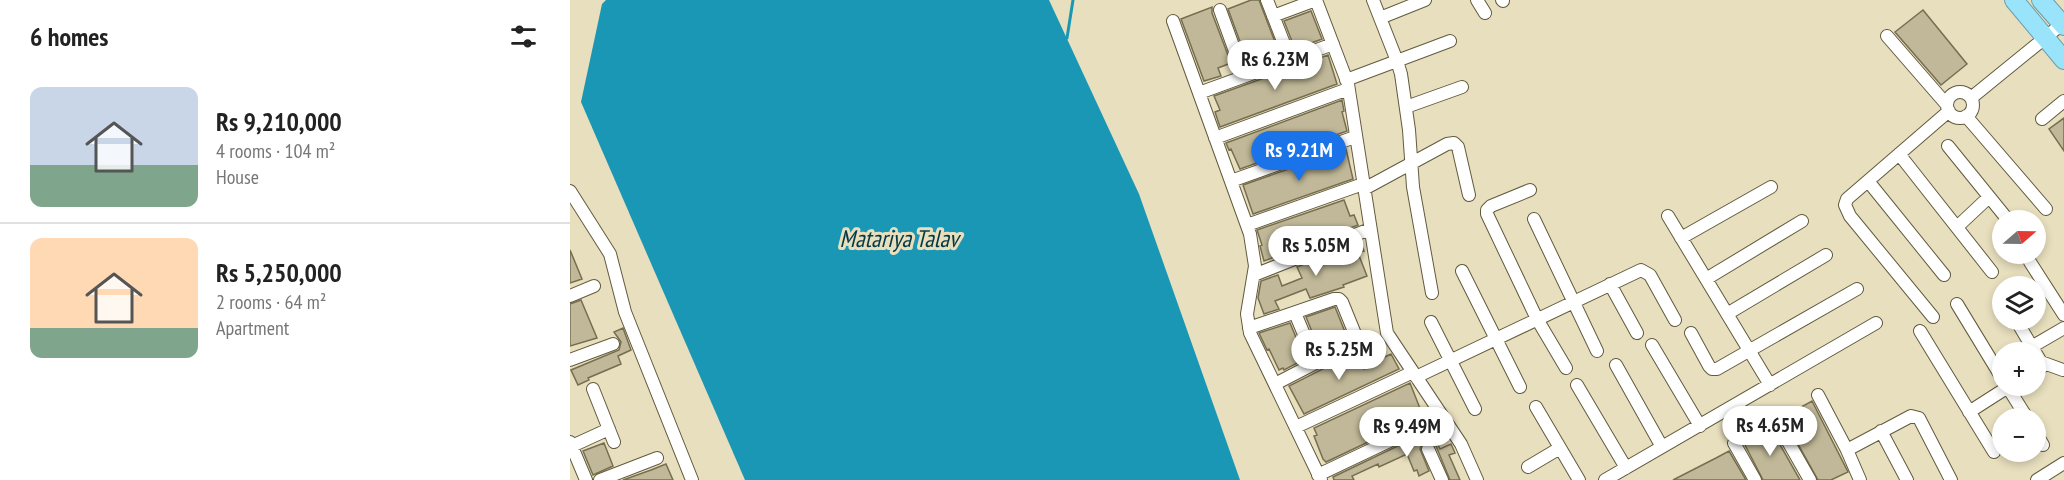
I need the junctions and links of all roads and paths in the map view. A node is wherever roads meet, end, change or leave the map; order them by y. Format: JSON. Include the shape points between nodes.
{"nodes":[{"id":1,"x":1266,"y":0,"type":"edge"},
{"id":2,"x":1316,"y":0,"type":"edge"},
{"id":3,"x":1372,"y":0,"type":"edge"},
{"id":4,"x":1425,"y":0,"type":"edge"},
{"id":5,"x":1478,"y":0,"type":"edge"},
{"id":6,"x":2014,"y":0,"type":"edge"},
{"id":7,"x":2041,"y":0,"type":"edge"},
{"id":8,"x":1220,"y":10,"type":"dead end"},
{"id":9,"x":1485,"y":13,"type":"dead end"},
{"id":10,"x":1273,"y":16,"type":"junction"},
{"id":11,"x":1380,"y":18,"type":"junction"},
{"id":12,"x":1173,"y":21,"type":"dead end"},
{"id":13,"x":2063,"y":25,"type":"edge"},
{"id":14,"x":1887,"y":36,"type":"dead end"},
{"id":15,"x":2045,"y":37,"type":"junction"},
{"id":16,"x":1450,"y":41,"type":"dead end"},
{"id":17,"x":1333,"y":44,"type":"junction"},
{"id":18,"x":1290,"y":59,"type":"junction"},
{"id":19,"x":2064,"y":60,"type":"edge"},
{"id":20,"x":1397,"y":61,"type":"junction"},
{"id":21,"x":1244,"y":76,"type":"junction"},
{"id":22,"x":1347,"y":85,"type":"junction"},
{"id":23,"x":1462,"y":87,"type":"dead end"},
{"id":24,"x":1199,"y":93,"type":"junction"},
{"id":25,"x":1971,"y":98,"type":"junction"},
{"id":26,"x":2064,"y":101,"type":"edge"},
{"id":27,"x":1406,"y":107,"type":"junction"},
{"id":28,"x":1948,"y":108,"type":"junction"},
{"id":29,"x":1966,"y":116,"type":"junction"},
{"id":30,"x":2042,"y":119,"type":"dead end"},
{"id":31,"x":1355,"y":137,"type":"junction"},
{"id":32,"x":1215,"y":138,"type":"junction"},
{"id":33,"x":1948,"y":146,"type":"dead end"},
{"id":34,"x":1899,"y":154,"type":"junction"},
{"id":35,"x":1411,"y":163,"type":"junction"},
{"id":36,"x":1231,"y":181,"type":"junction"},
{"id":37,"x":1868,"y":181,"type":"junction"},
{"id":38,"x":1364,"y":187,"type":"junction"},
{"id":39,"x":1771,"y":187,"type":"dead end"},
{"id":40,"x":1530,"y":190,"type":"dead end"},
{"id":41,"x":570,"y":191,"type":"edge"},
{"id":42,"x":1469,"y":195,"type":"dead end"},
{"id":43,"x":1989,"y":197,"type":"junction"},
{"id":44,"x":2046,"y":209,"type":"dead end"},
{"id":45,"x":2000,"y":210,"type":"edge"},
{"id":46,"x":1668,"y":216,"type":"dead end"},
{"id":47,"x":1534,"y":219,"type":"dead end"},
{"id":48,"x":1802,"y":221,"type":"dead end"},
{"id":49,"x":1247,"y":225,"type":"junction"},
{"id":50,"x":1957,"y":226,"type":"junction"},
{"id":51,"x":1370,"y":229,"type":"junction"},
{"id":52,"x":1681,"y":238,"type":"junction"},
{"id":53,"x":1826,"y":255,"type":"dead end"},
{"id":54,"x":2031,"y":264,"type":"edge"},
{"id":55,"x":1462,"y":271,"type":"dead end"},
{"id":56,"x":1992,"y":272,"type":"dead end"},
{"id":57,"x":1254,"y":275,"type":"junction"},
{"id":58,"x":1944,"y":275,"type":"dead end"},
{"id":59,"x":1706,"y":279,"type":"junction"},
{"id":60,"x":1610,"y":284,"type":"junction"},
{"id":61,"x":594,"y":286,"type":"dead end"},
{"id":62,"x":1857,"y":289,"type":"dead end"},
{"id":63,"x":1432,"y":292,"type":"dead end"},
{"id":64,"x":570,"y":296,"type":"edge"},
{"id":65,"x":1573,"y":302,"type":"junction"},
{"id":66,"x":1958,"y":304,"type":"dead end"},
{"id":67,"x":1294,"y":313,"type":"junction"},
{"id":68,"x":1727,"y":314,"type":"junction"},
{"id":69,"x":2064,"y":315,"type":"edge"},
{"id":70,"x":1933,"y":317,"type":"dead end"},
{"id":71,"x":1538,"y":319,"type":"junction"},
{"id":72,"x":1675,"y":320,"type":"dead end"},
{"id":73,"x":1431,"y":322,"type":"dead end"},
{"id":74,"x":1876,"y":323,"type":"dead end"},
{"id":75,"x":1249,"y":328,"type":"junction"},
{"id":76,"x":2064,"y":328,"type":"edge"},
{"id":77,"x":1920,"y":332,"type":"dead end"},
{"id":78,"x":1637,"y":333,"type":"dead end"},
{"id":79,"x":1691,"y":333,"type":"dead end"},
{"id":80,"x":1495,"y":339,"type":"junction"},
{"id":81,"x":1358,"y":341,"type":"junction"},
{"id":82,"x":2040,"y":342,"type":"edge"},
{"id":83,"x":613,"y":344,"type":"dead end"},
{"id":84,"x":1652,"y":345,"type":"dead end"},
{"id":85,"x":1748,"y":350,"type":"junction"},
{"id":86,"x":1597,"y":351,"type":"dead end"},
{"id":87,"x":1992,"y":358,"type":"edge"},
{"id":88,"x":570,"y":360,"type":"edge"},
{"id":89,"x":1366,"y":361,"type":"dead end"},
{"id":90,"x":1450,"y":361,"type":"junction"},
{"id":91,"x":1316,"y":363,"type":"junction"},
{"id":92,"x":1616,"y":366,"type":"dead end"},
{"id":93,"x":1566,"y":368,"type":"dead end"},
{"id":94,"x":2046,"y":368,"type":"edge"},
{"id":95,"x":2063,"y":370,"type":"edge"},
{"id":96,"x":1415,"y":374,"type":"junction"},
{"id":97,"x":1275,"y":384,"type":"junction"},
{"id":98,"x":1577,"y":386,"type":"dead end"},
{"id":99,"x":1770,"y":386,"type":"junction"},
{"id":100,"x":1520,"y":387,"type":"dead end"},
{"id":101,"x":592,"y":389,"type":"dead end"},
{"id":102,"x":1818,"y":395,"type":"dead end"},
{"id":103,"x":1993,"y":396,"type":"edge"},
{"id":104,"x":1536,"y":407,"type":"dead end"},
{"id":105,"x":1475,"y":409,"type":"dead end"},
{"id":106,"x":1969,"y":412,"type":"junction"},
{"id":107,"x":1442,"y":416,"type":"junction"},
{"id":108,"x":1774,"y":417,"type":"dead end"},
{"id":109,"x":1700,"y":426,"type":"junction"},
{"id":110,"x":1296,"y":427,"type":"junction"},
{"id":111,"x":609,"y":429,"type":"junction"},
{"id":112,"x":1881,"y":431,"type":"junction"},
{"id":113,"x":614,"y":442,"type":"dead end"},
{"id":114,"x":1734,"y":443,"type":"dead end"},
{"id":115,"x":1662,"y":447,"type":"junction"},
{"id":116,"x":572,"y":448,"type":"edge"},
{"id":117,"x":1560,"y":448,"type":"junction"},
{"id":118,"x":1428,"y":449,"type":"dead end"},
{"id":119,"x":1992,"y":449,"type":"edge"},
{"id":120,"x":1847,"y":450,"type":"junction"},
{"id":121,"x":657,"y":458,"type":"dead end"},
{"id":122,"x":2064,"y":463,"type":"edge"},
{"id":123,"x":1528,"y":467,"type":"dead end"},
{"id":124,"x":1626,"y":468,"type":"junction"},
{"id":125,"x":1320,"y":477,"type":"edge"},
{"id":126,"x":1857,"y":479,"type":"edge"},
{"id":127,"x":586,"y":480,"type":"edge"},
{"id":128,"x":600,"y":480,"type":"edge"},
{"id":129,"x":692,"y":480,"type":"edge"},
{"id":130,"x":1442,"y":480,"type":"edge"},
{"id":131,"x":1477,"y":480,"type":"edge"},
{"id":132,"x":1579,"y":480,"type":"edge"},
{"id":133,"x":1605,"y":480,"type":"edge"},
{"id":134,"x":1755,"y":480,"type":"edge"},
{"id":135,"x":1810,"y":480,"type":"edge"},
{"id":136,"x":1907,"y":480,"type":"edge"},
{"id":137,"x":1951,"y":480,"type":"edge"},
{"id":138,"x":2037,"y":480,"type":"edge"}],
"edges":[{"from":1,"to":10,"type":"street"},
{"from":2,"to":10,"type":"street"},
{"from":2,"to":17,"type":"street"},
{"from":3,"to":11,"type":"street"},
{"from":4,"to":11,"type":"street"},
{"from":5,"to":9,"type":"street"},
{"from":6,"to":15,"type":"highway"},
{"from":7,"to":13,"type":"highway"},
{"from":8,"to":21,"type":"street"},
{"from":10,"to":18,"type":"street"},
{"from":11,"to":20,"type":"street"},
{"from":12,"to":24,"type":"street"},
{"from":13,"to":15,"type":"street"},
{"from":14,"to":28,"type":"street"},
{"from":15,"to":19,"type":"highway"},
{"from":15,"to":25,"type":"street"},
{"from":16,"to":20,"type":"street"},
{"from":17,"to":18,"type":"street"},
{"from":17,"to":22,"type":"street"},
{"from":18,"to":21,"type":"street"},
{"from":20,"to":22,"type":"street"},
{"from":20,"to":27,"type":"street"},
{"from":21,"to":24,"type":"street"},
{"from":22,"to":31,"type":"street"},
{"from":22,"to":32,"type":"street"},
{"from":23,"to":27,"type":"street"},
{"from":24,"to":32,"type":"street"},
{"from":25,"to":28,"type":"street","via":[[1954,93]]},
{"from":25,"to":29,"type":"street","via":[[1973,105]]},
{"from":26,"to":30,"type":"street"},
{"from":27,"to":35,"type":"street"},
{"from":28,"to":29,"type":"street","via":[[1954,116]]},
{"from":28,"to":34,"type":"street"},
{"from":29,"to":44,"type":"street"},
{"from":31,"to":36,"type":"street"},
{"from":31,"to":38,"type":"street"},
{"from":32,"to":36,"type":"street"},
{"from":33,"to":43,"type":"street"},
{"from":34,"to":37,"type":"street"},
{"from":34,"to":50,"type":"street"},
{"from":35,"to":38,"type":"street"},
{"from":35,"to":42,"type":"street","via":[[1454,143]]},
{"from":35,"to":63,"type":"street"},
{"from":36,"to":49,"type":"street"},
{"from":37,"to":58,"type":"street"},
{"from":37,"to":70,"type":"street","via":[[1847,199],[1846,211]]},
{"from":38,"to":49,"type":"street"},
{"from":38,"to":51,"type":"street"},
{"from":39,"to":52,"type":"street"},
{"from":40,"to":71,"type":"street","via":[[1491,206],[1487,214]]},
{"from":41,"to":129,"type":"street","via":[[610,254],[625,312]]},
{"from":43,"to":45,"type":"street"},
{"from":43,"to":50,"type":"street"},
{"from":46,"to":52,"type":"street"},
{"from":47,"to":65,"type":"street"},
{"from":48,"to":59,"type":"street"},
{"from":49,"to":57,"type":"street"},
{"from":50,"to":56,"type":"street"},
{"from":51,"to":57,"type":"street"},
{"from":51,"to":96,"type":"street","via":[[1387,333]]},
{"from":52,"to":59,"type":"street"},
{"from":53,"to":68,"type":"street"},
{"from":54,"to":69,"type":"street"},
{"from":55,"to":80,"type":"street"},
{"from":57,"to":75,"type":"street","via":[[1247,314]]},
{"from":59,"to":68,"type":"street"},
{"from":60,"to":65,"type":"street"},
{"from":60,"to":72,"type":"street","via":[[1646,271]]},
{"from":60,"to":78,"type":"street"},
{"from":61,"to":64,"type":"street"},
{"from":62,"to":85,"type":"street"},
{"from":65,"to":71,"type":"street"},
{"from":65,"to":86,"type":"street"},
{"from":66,"to":87,"type":"street"},
{"from":67,"to":75,"type":"street"},
{"from":67,"to":81,"type":"street","via":[[1339,299]]},
{"from":67,"to":91,"type":"street"},
{"from":68,"to":85,"type":"street"},
{"from":71,"to":80,"type":"street"},
{"from":71,"to":93,"type":"street"},
{"from":73,"to":90,"type":"street"},
{"from":74,"to":99,"type":"street"},
{"from":75,"to":97,"type":"street"},
{"from":76,"to":82,"type":"street"},
{"from":77,"to":106,"type":"street"},
{"from":79,"to":85,"type":"street","via":[[1712,369]]},
{"from":80,"to":90,"type":"street"},
{"from":80,"to":100,"type":"street"},
{"from":81,"to":89,"type":"street"},
{"from":81,"to":91,"type":"street"},
{"from":83,"to":88,"type":"street"},
{"from":84,"to":109,"type":"street"},
{"from":85,"to":99,"type":"street"},
{"from":90,"to":96,"type":"street"},
{"from":90,"to":105,"type":"street"},
{"from":91,"to":97,"type":"street"},
{"from":92,"to":115,"type":"street"},
{"from":94,"to":95,"type":"street"},
{"from":96,"to":107,"type":"street"},
{"from":96,"to":110,"type":"street"},
{"from":97,"to":110,"type":"street"},
{"from":98,"to":124,"type":"street"},
{"from":99,"to":109,"type":"street"},
{"from":101,"to":111,"type":"street"},
{"from":102,"to":120,"type":"street"},
{"from":103,"to":106,"type":"street"},
{"from":104,"to":117,"type":"street"},
{"from":106,"to":119,"type":"street"},
{"from":107,"to":125,"type":"street"},
{"from":107,"to":131,"type":"street","via":[[1461,444]]},
{"from":108,"to":135,"type":"street"},
{"from":109,"to":115,"type":"street"},
{"from":110,"to":125,"type":"street"},
{"from":111,"to":113,"type":"street"},
{"from":111,"to":116,"type":"street"},
{"from":112,"to":120,"type":"street"},
{"from":112,"to":136,"type":"street"},
{"from":112,"to":137,"type":"street","via":[[1911,416],[1919,417]]},
{"from":114,"to":134,"type":"street"},
{"from":115,"to":124,"type":"street"},
{"from":116,"to":127,"type":"street"},
{"from":117,"to":123,"type":"street"},
{"from":117,"to":132,"type":"street"},
{"from":118,"to":130,"type":"street"},
{"from":120,"to":126,"type":"street"},
{"from":121,"to":128,"type":"street"},
{"from":122,"to":138,"type":"street"},
{"from":124,"to":133,"type":"street"}]}
